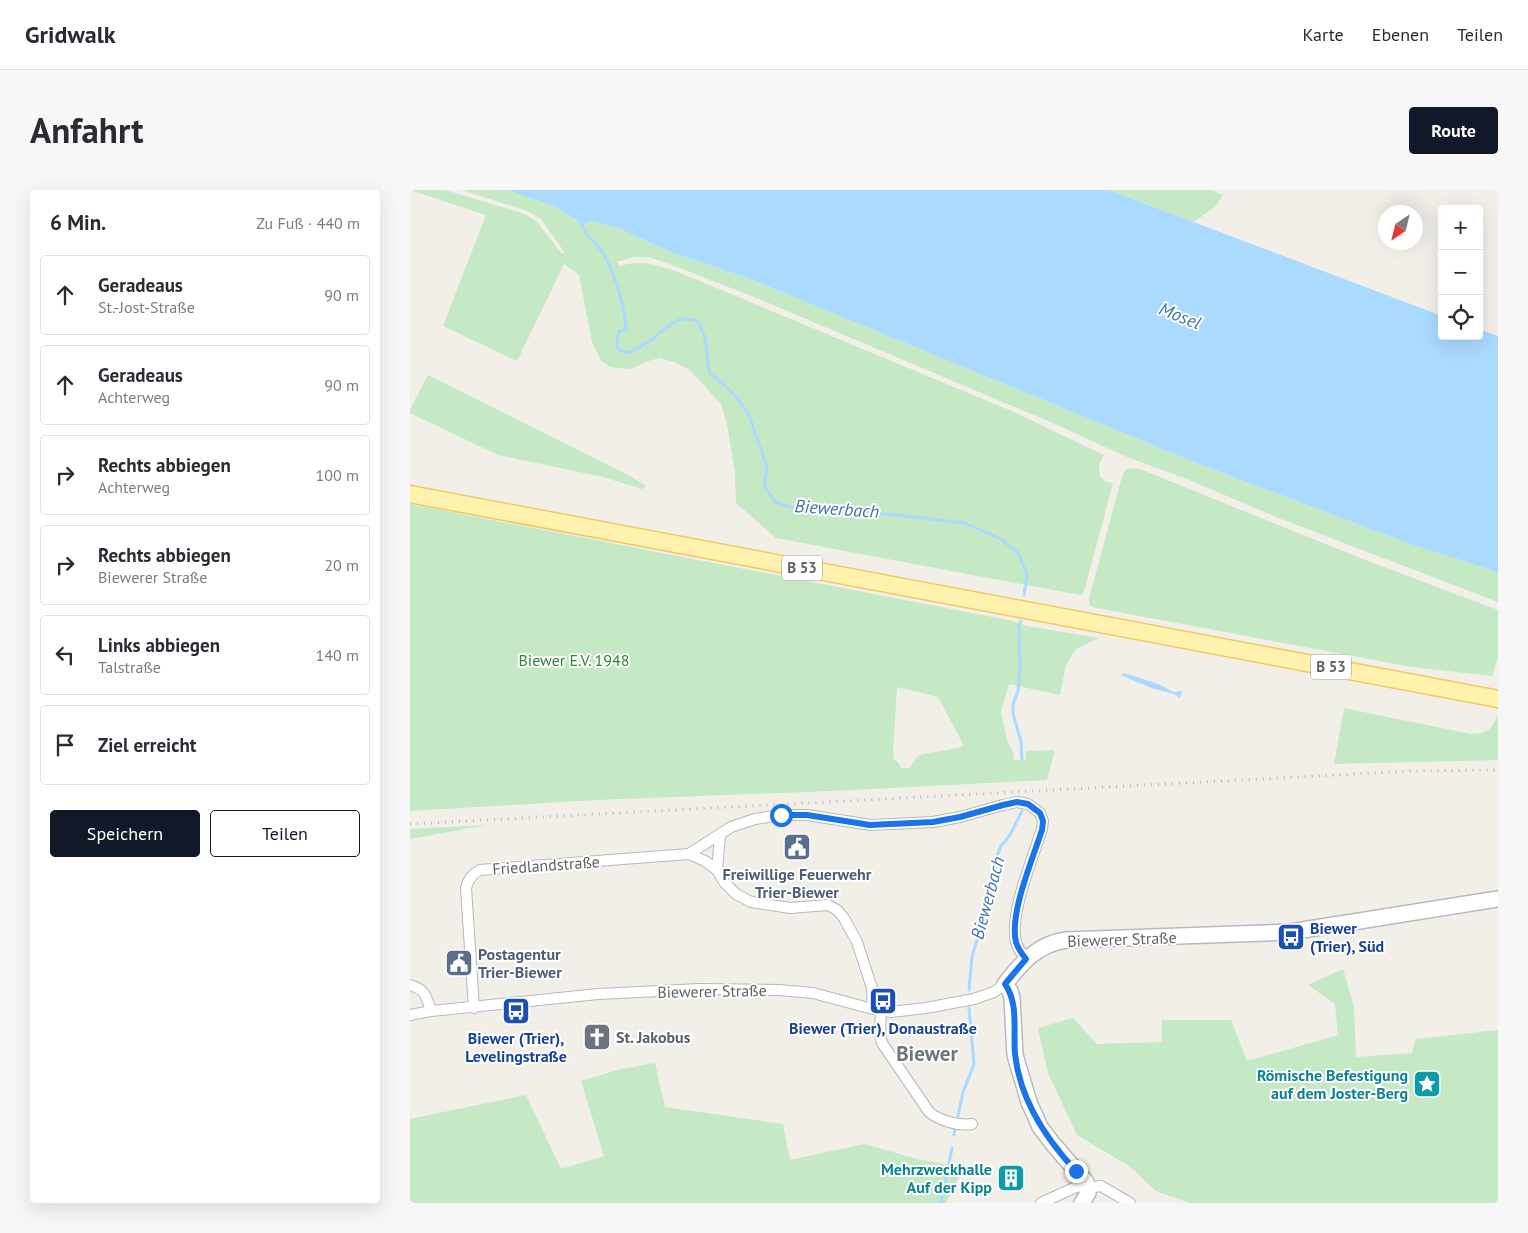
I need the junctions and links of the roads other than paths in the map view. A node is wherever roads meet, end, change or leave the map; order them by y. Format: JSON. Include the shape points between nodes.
{"nodes":[{"id":1,"x":410,"y":494,"type":"edge"},
{"id":2,"x":1498,"y":699,"type":"edge"},
{"id":3,"x":720,"y":836,"type":"junction"},
{"id":4,"x":689,"y":854,"type":"junction"},
{"id":5,"x":717,"y":870,"type":"junction"},
{"id":6,"x":1498,"y":899,"type":"edge"},
{"id":7,"x":1026,"y":959,"type":"junction"},
{"id":8,"x":1005,"y":984,"type":"junction"},
{"id":9,"x":410,"y":985,"type":"edge"},
{"id":10,"x":474,"y":1008,"type":"junction"},
{"id":11,"x":877,"y":1010,"type":"junction"},
{"id":12,"x":431,"y":1011,"type":"junction"},
{"id":13,"x":410,"y":1015,"type":"edge"},
{"id":14,"x":968,"y":1124,"type":"dead end"},
{"id":15,"x":1087,"y":1188,"type":"junction"},
{"id":16,"x":1041,"y":1203,"type":"edge"},
{"id":17,"x":1082,"y":1203,"type":"edge"},
{"id":18,"x":1130,"y":1203,"type":"edge"}],
"edges":[{"from":1,"to":2,"type":"main road","number":"B 53"},
{"from":3,"to":4,"type":"street","name":"Friedlandstraße"},
{"from":3,"to":5,"type":"street"},
{"from":3,"to":7,"type":"street","name":"Friedlandstraße","via":[[731,827],[781,815],[807,815],[870,825],[933,822],[1017,802],[1028,804],[1040,813],[1043,821],[1019,902],[1015,927],[1018,949]]},
{"from":4,"to":5,"type":"street"},
{"from":4,"to":10,"type":"street","name":"Friedlandstraße","via":[[474,873],[466,888]]},
{"from":5,"to":11,"type":"street","via":[[736,894],[751,902],[790,908],[828,906],[837,910],[857,942]]},
{"from":6,"to":7,"type":"street","name":"Biewerer Straße","via":[[1290,932],[1066,940],[1042,947]]},
{"from":7,"to":8,"type":"street","name":"Biewerer Straße"},
{"from":8,"to":11,"type":"street","name":"Biewerer Straße","via":[[974,999],[910,1011]]},
{"from":8,"to":15,"type":"street","via":[[1012,998],[1015,1055],[1029,1102],[1040,1127],[1086,1182]]},
{"from":9,"to":12,"type":"street","via":[[427,996]]},
{"from":10,"to":11,"type":"street","name":"Biewerer Straße","via":[[598,994],[700,989],[813,993]]},
{"from":10,"to":12,"type":"street","name":"Biewerer Straße"},
{"from":11,"to":14,"type":"street","via":[[882,1043],[929,1112],[935,1117]]},
{"from":12,"to":13,"type":"street","name":"Biewerer Straße"},
{"from":15,"to":16,"type":"street","via":[[1078,1186]]},
{"from":15,"to":17,"type":"street"},
{"from":15,"to":18,"type":"street","via":[[1101,1186]]}]}
